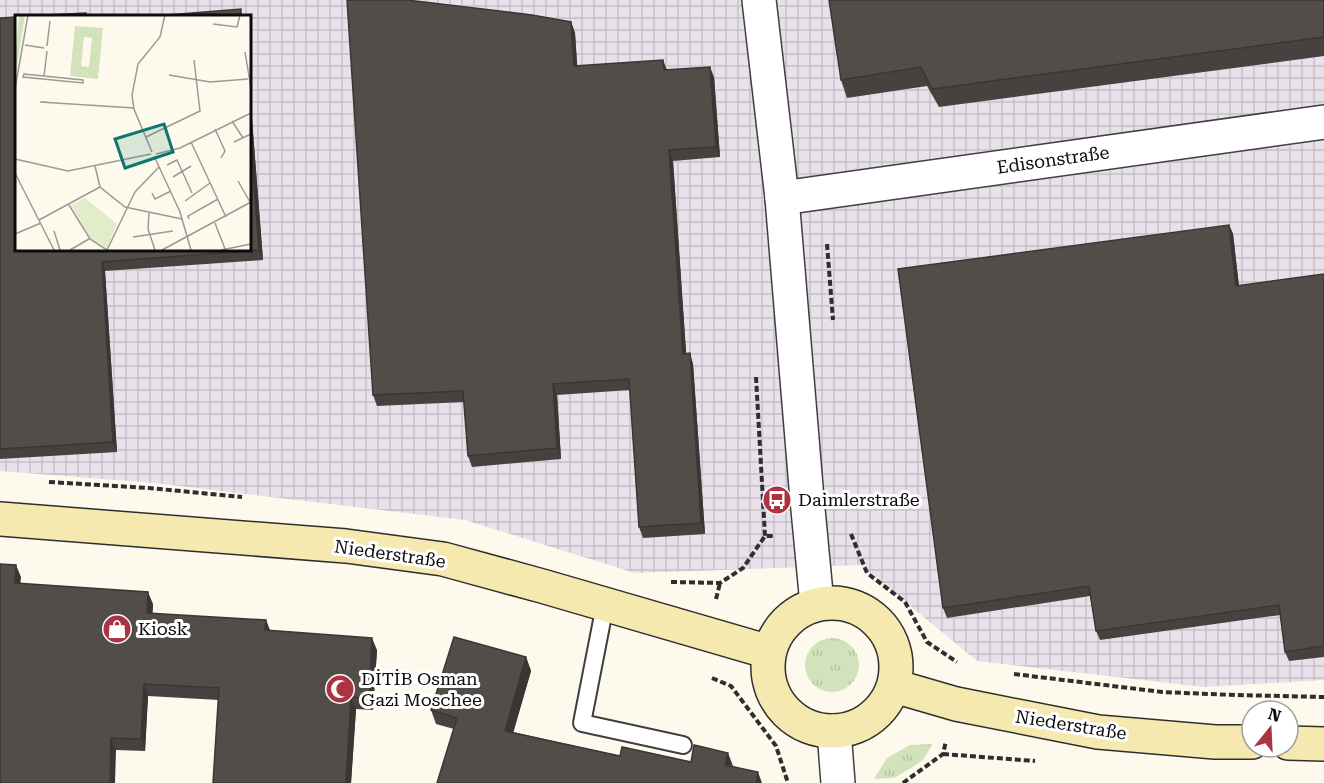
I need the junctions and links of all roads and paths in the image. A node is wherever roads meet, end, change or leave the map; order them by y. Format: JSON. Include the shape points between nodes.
{"nodes":[{"id":1,"x":759,"y":0,"type":"edge"},
{"id":2,"x":1324,"y":122,"type":"edge"},
{"id":3,"x":782,"y":198,"type":"junction"},
{"id":4,"x":0,"y":519,"type":"edge"},
{"id":5,"x":811,"y":538,"type":"junction"},
{"id":6,"x":720,"y":583,"type":"dead end"},
{"id":7,"x":817,"y":604,"type":"junction"},
{"id":8,"x":605,"y":605,"type":"junction"},
{"id":9,"x":769,"y":652,"type":"junction"},
{"id":10,"x":1012,"y":674,"type":"dead end"},
{"id":11,"x":894,"y":686,"type":"junction"},
{"id":12,"x":1324,"y":697,"type":"edge"},
{"id":13,"x":956,"y":704,"type":"junction"},
{"id":14,"x":834,"y":731,"type":"junction"},
{"id":15,"x":1240,"y":742,"type":"edge"},
{"id":16,"x":1300,"y":743,"type":"edge"},
{"id":17,"x":1324,"y":744,"type":"edge"},
{"id":18,"x":683,"y":745,"type":"dead end"},
{"id":19,"x":838,"y":783,"type":"edge"},
{"id":20,"x":903,"y":783,"type":"edge"}],
"edges":[{"from":1,"to":3,"type":"street"},
{"from":2,"to":3,"type":"street","name":"Edisonstraße"},
{"from":3,"to":5,"type":"street"},
{"from":4,"to":8,"type":"street","name":"Niederstraße","via":[[346,546],[443,559]]},
{"from":5,"to":6,"type":"path","via":[[765,536],[743,568]]},
{"from":5,"to":7,"type":"street"},
{"from":5,"to":13,"type":"path","via":[[849,530],[867,573],[905,602],[927,642],[966,668]]},
{"from":7,"to":9,"type":"street","via":[[787,622]]},
{"from":7,"to":11,"type":"street","via":[[840,603],[862,609],[880,623],[892,642],[897,664]]},
{"from":8,"to":9,"type":"street","name":"Niederstraße"},
{"from":8,"to":18,"type":"lane","via":[[582,723]]},
{"from":9,"to":14,"type":"street","via":[[768,672],[783,708],[814,729]]},
{"from":10,"to":12,"type":"path","via":[[1162,692]]},
{"from":11,"to":13,"type":"street","name":"Niederstraße"},
{"from":11,"to":14,"type":"street","via":[[885,704],[871,718]]},
{"from":13,"to":15,"type":"street","name":"Niederstraße","via":[[1098,732]]},
{"from":13,"to":20,"type":"path","via":[[943,754]]},
{"from":14,"to":19,"type":"street"},
{"from":16,"to":17,"type":"street"}]}
